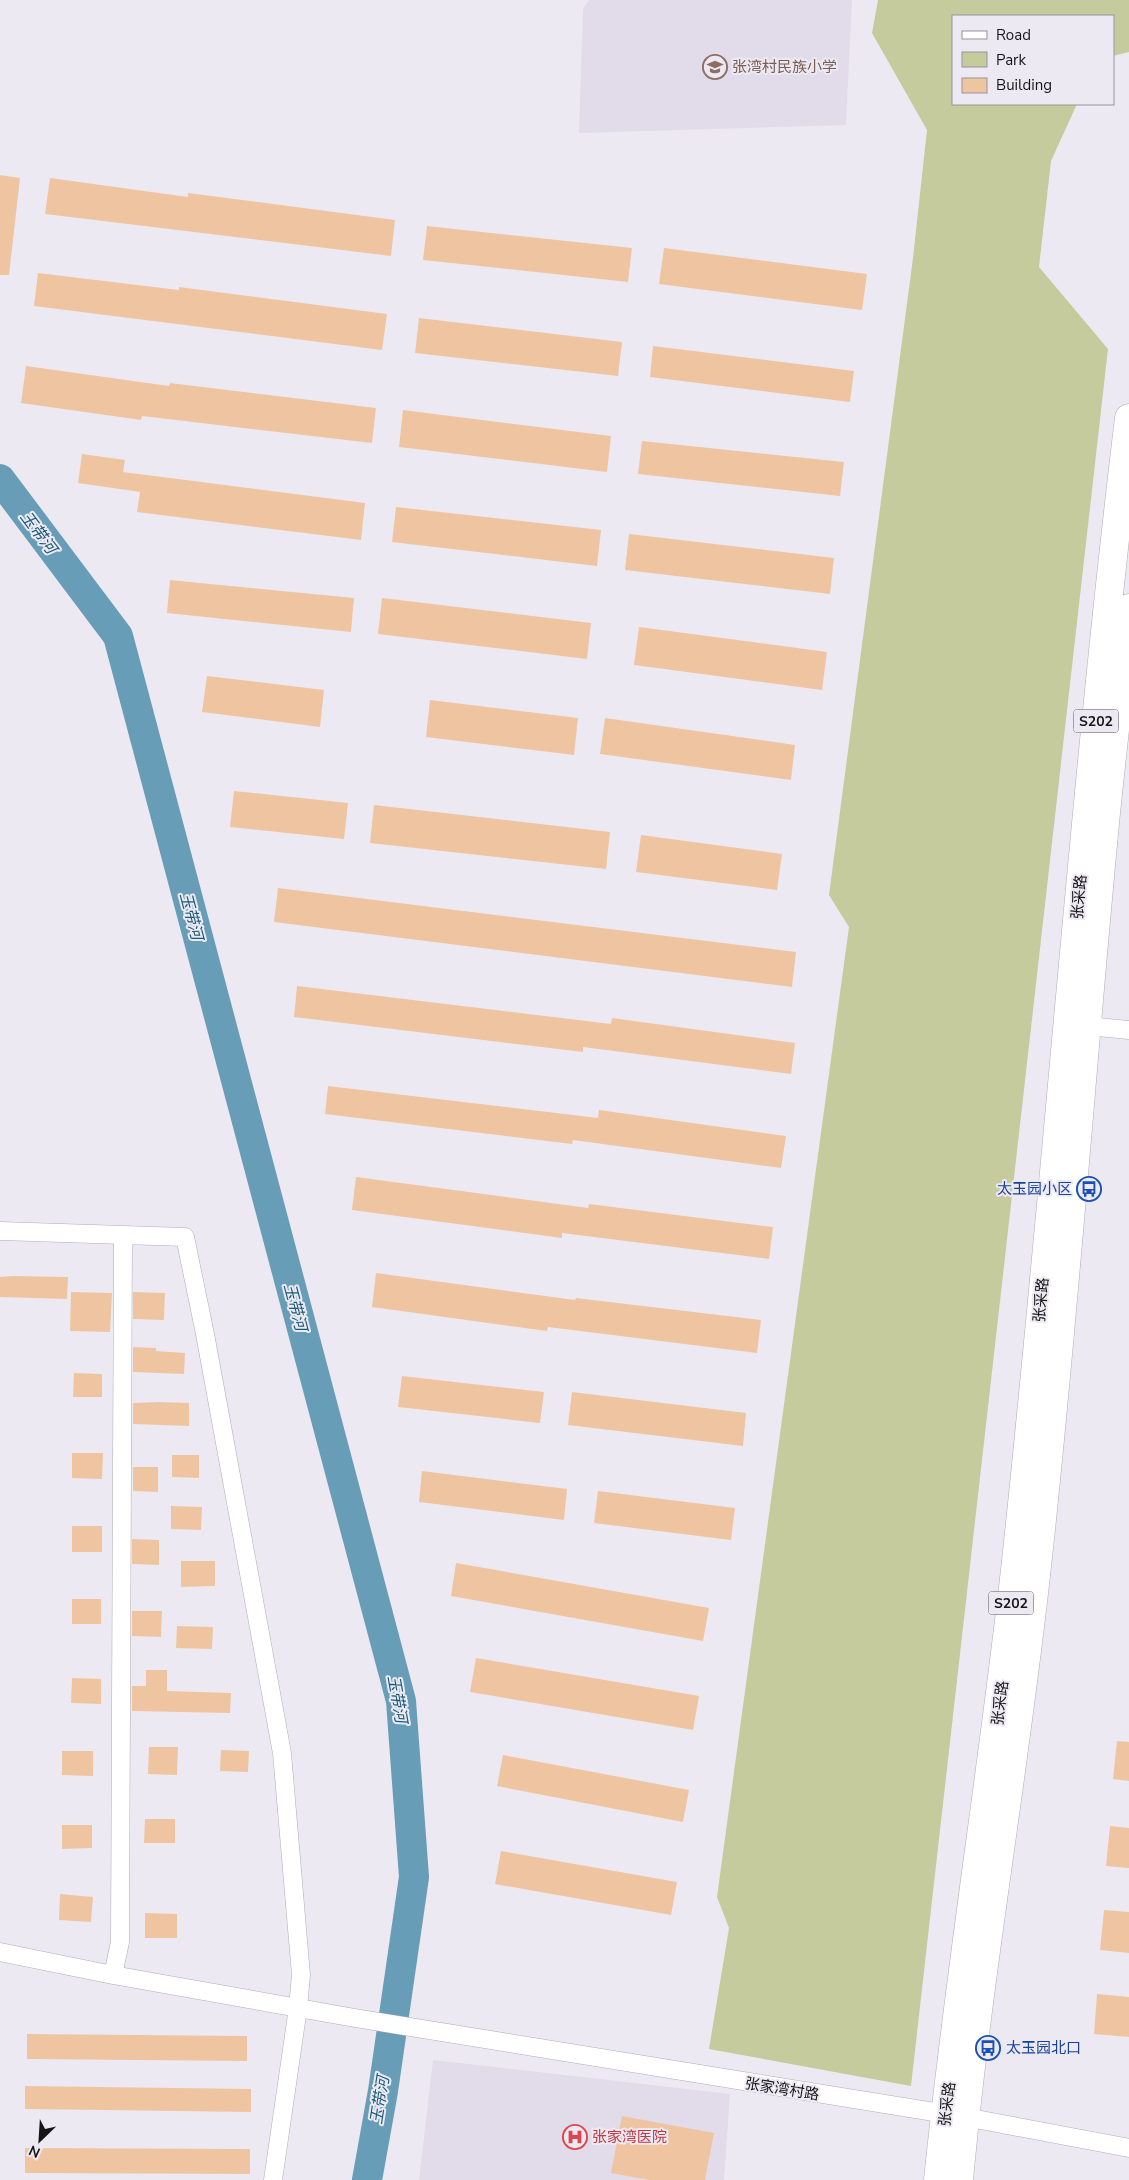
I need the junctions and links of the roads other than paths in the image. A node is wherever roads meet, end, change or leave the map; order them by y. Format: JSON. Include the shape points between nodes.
{"nodes":[{"id":1,"x":1129,"y":418,"type":"edge"},
{"id":2,"x":1129,"y":608,"type":"edge"},
{"id":3,"x":1077,"y":1025,"type":"junction"},
{"id":4,"x":1129,"y":1030,"type":"edge"},
{"id":5,"x":0,"y":1231,"type":"edge"},
{"id":6,"x":123,"y":1235,"type":"junction"},
{"id":7,"x":0,"y":1952,"type":"edge"},
{"id":8,"x":112,"y":1975,"type":"junction"},
{"id":9,"x":298,"y":2008,"type":"junction"},
{"id":10,"x":955,"y":2116,"type":"junction"},
{"id":11,"x":1129,"y":2148,"type":"edge"},
{"id":12,"x":273,"y":2180,"type":"edge"},
{"id":13,"x":938,"y":2180,"type":"edge"},
{"id":14,"x":959,"y":2180,"type":"edge"}],
"edges":[{"from":1,"to":3,"type":"main road","name":"张采路","number":"S202","via":[[1086,811]]},
{"from":2,"to":3,"type":"main road","name":"张采路","number":"S202","via":[[1106,813]]},
{"from":3,"to":4,"type":"street"},
{"from":3,"to":10,"type":"main road","name":"张采路","number":"S202","via":[[1054,1402],[1038,1560],[1020,1718]]},
{"from":5,"to":6,"type":"street"},
{"from":6,"to":8,"type":"street","via":[[120,1942]]},
{"from":6,"to":9,"type":"street","via":[[185,1237],[282,1752],[301,1976]]},
{"from":7,"to":8,"type":"street","name":"张家湾村路"},
{"from":8,"to":9,"type":"street","name":"张家湾村路"},
{"from":9,"to":10,"type":"street","name":"张家湾村路"},
{"from":9,"to":12,"type":"street"},
{"from":10,"to":11,"type":"street","name":"张家湾村路"},
{"from":10,"to":13,"type":"main road","name":"张采路","number":"S202"},
{"from":10,"to":14,"type":"main road","name":"张采路","number":"S202"}]}
